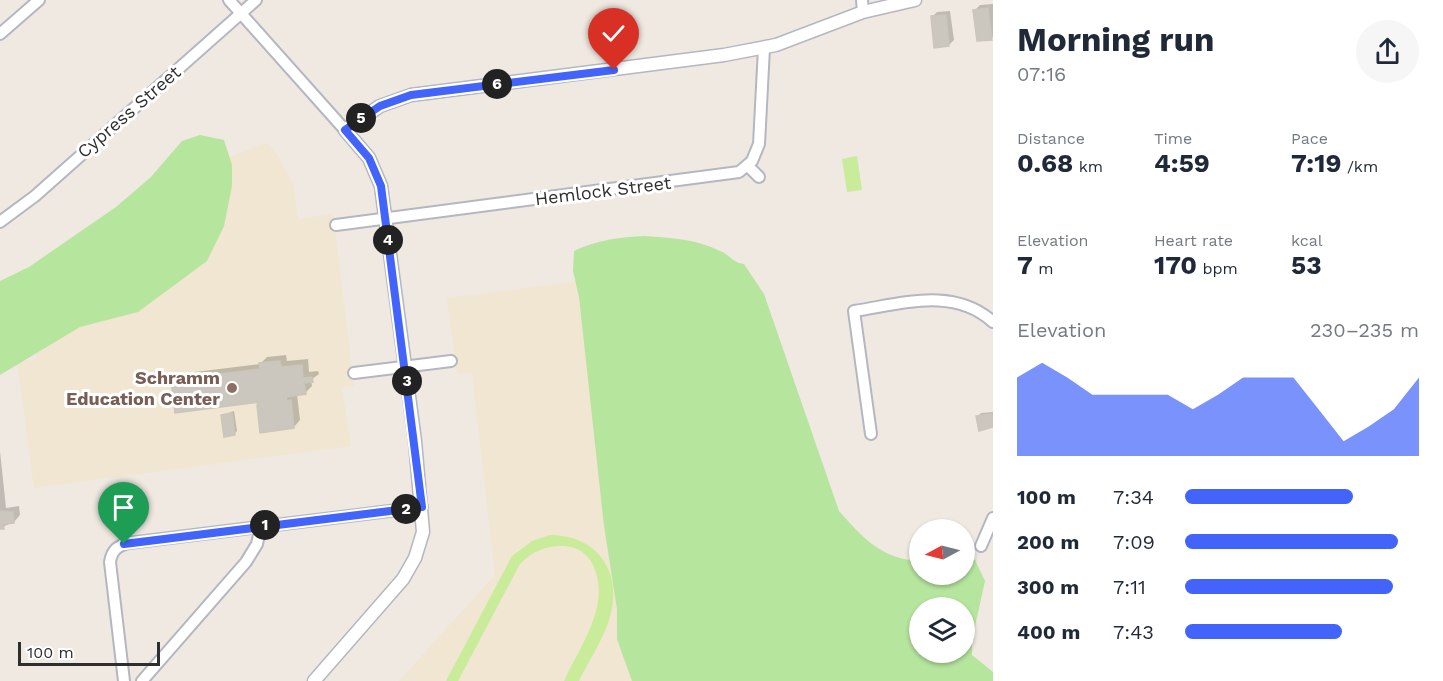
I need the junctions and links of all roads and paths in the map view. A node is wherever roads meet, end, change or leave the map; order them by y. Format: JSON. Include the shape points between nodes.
{"nodes":[{"id":1,"x":39,"y":0,"type":"edge"},
{"id":2,"x":229,"y":0,"type":"edge"},
{"id":3,"x":256,"y":0,"type":"edge"},
{"id":4,"x":915,"y":0,"type":"edge"},
{"id":5,"x":863,"y":6,"type":"edge"},
{"id":6,"x":241,"y":13,"type":"junction"},
{"id":7,"x":0,"y":34,"type":"edge"},
{"id":8,"x":764,"y":48,"type":"junction"},
{"id":9,"x":345,"y":130,"type":"junction"},
{"id":10,"x":748,"y":166,"type":"junction"},
{"id":11,"x":759,"y":177,"type":"dead end"},
{"id":12,"x":386,"y":218,"type":"junction"},
{"id":13,"x":0,"y":222,"type":"edge"},
{"id":14,"x":336,"y":225,"type":"dead end"},
{"id":15,"x":993,"y":322,"type":"edge"},
{"id":16,"x":451,"y":361,"type":"dead end"},
{"id":17,"x":405,"y":367,"type":"junction"},
{"id":18,"x":354,"y":373,"type":"dead end"},
{"id":19,"x":871,"y":434,"type":"dead end"},
{"id":20,"x":422,"y":507,"type":"junction"},
{"id":21,"x":993,"y":518,"type":"edge"},
{"id":22,"x":261,"y":526,"type":"junction"},
{"id":23,"x":981,"y":546,"type":"dead end"},
{"id":24,"x":124,"y":681,"type":"edge"},
{"id":25,"x":142,"y":681,"type":"edge"},
{"id":26,"x":314,"y":681,"type":"edge"}],
"edges":[{"from":1,"to":7,"type":"street"},
{"from":2,"to":6,"type":"street"},
{"from":3,"to":6,"type":"street","name":"Cypress Street"},
{"from":4,"to":5,"type":"street"},
{"from":5,"to":8,"type":"street"},
{"from":6,"to":9,"type":"street"},
{"from":6,"to":13,"type":"street","name":"Cypress Street","via":[[35,196]]},
{"from":8,"to":9,"type":"street","via":[[682,62],[411,95],[380,106]]},
{"from":8,"to":10,"type":"street","via":[[759,144]]},
{"from":9,"to":12,"type":"street","via":[[378,173]]},
{"from":10,"to":11,"type":"street"},
{"from":10,"to":12,"type":"street","name":"Hemlock Street","via":[[732,174],[679,182]]},
{"from":12,"to":14,"type":"street","name":"Hemlock Street"},
{"from":12,"to":17,"type":"street"},
{"from":15,"to":19,"type":"street","via":[[966,304],[949,300],[854,311]]},
{"from":16,"to":17,"type":"street"},
{"from":17,"to":18,"type":"street"},
{"from":17,"to":20,"type":"street"},
{"from":20,"to":22,"type":"street"},
{"from":20,"to":26,"type":"street","via":[[421,540],[408,572]]},
{"from":21,"to":23,"type":"street"},
{"from":22,"to":24,"type":"street","via":[[129,543],[114,549],[110,562]]},
{"from":22,"to":25,"type":"street","via":[[257,544],[246,562]]}]}
